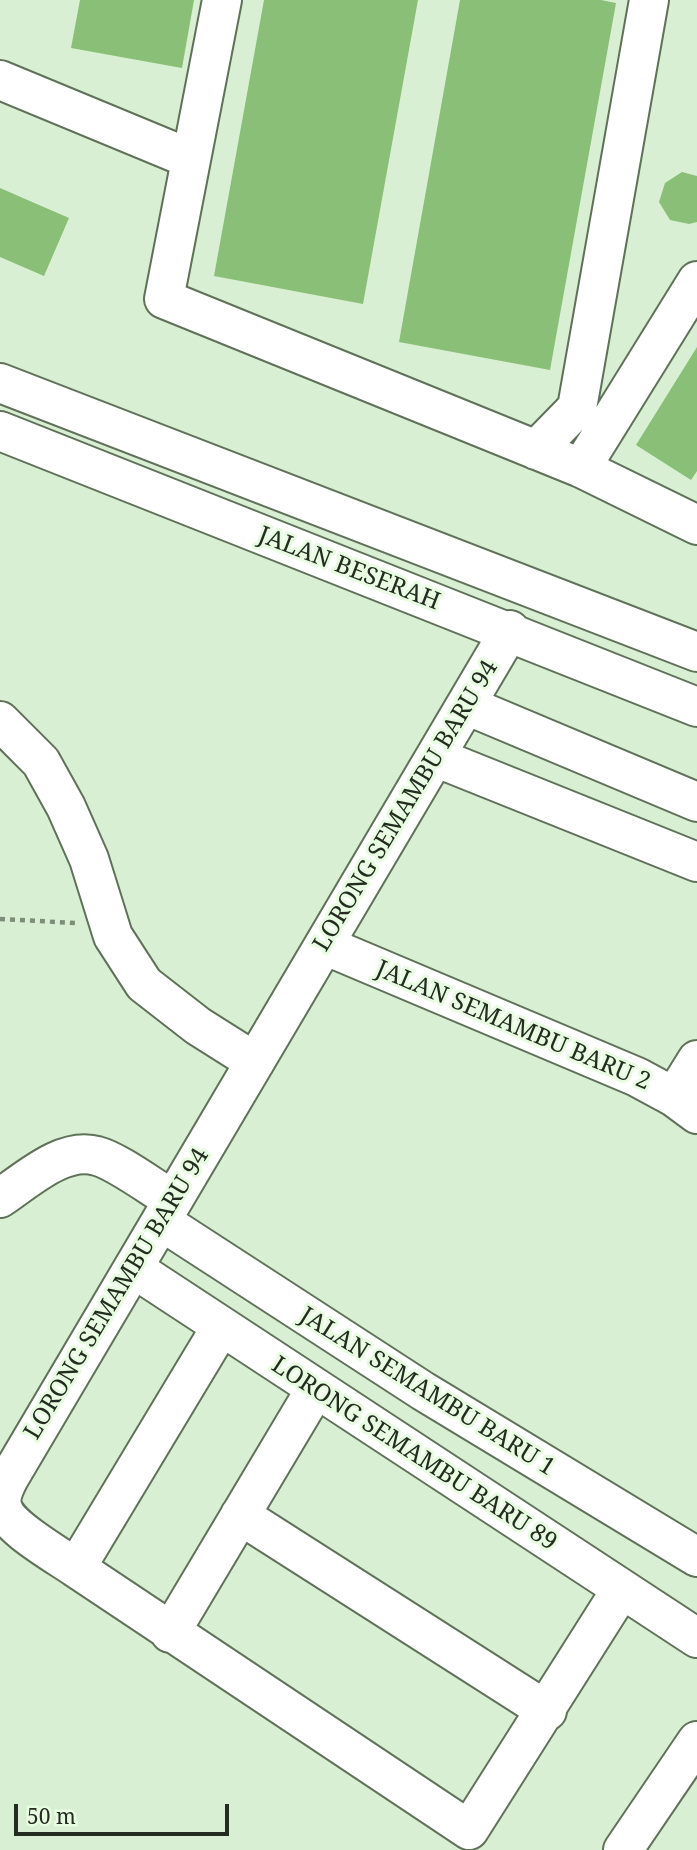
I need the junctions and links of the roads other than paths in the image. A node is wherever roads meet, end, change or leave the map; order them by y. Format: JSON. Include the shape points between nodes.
{"nodes":[{"id":1,"x":222,"y":0,"type":"edge"},
{"id":2,"x":649,"y":0,"type":"edge"},
{"id":3,"x":0,"y":80,"type":"edge"},
{"id":4,"x":191,"y":159,"type":"junction"},
{"id":5,"x":697,"y":281,"type":"edge"},
{"id":6,"x":0,"y":383,"type":"edge"},
{"id":7,"x":0,"y":431,"type":"edge"},
{"id":8,"x":536,"y":450,"type":"junction"},
{"id":9,"x":581,"y":468,"type":"junction"},
{"id":10,"x":697,"y":524,"type":"edge"},
{"id":11,"x":510,"y":630,"type":"junction"},
{"id":12,"x":697,"y":652,"type":"edge"},
{"id":13,"x":466,"y":705,"type":"junction"},
{"id":14,"x":697,"y":707,"type":"edge"},
{"id":15,"x":0,"y":721,"type":"edge"},
{"id":16,"x":435,"y":757,"type":"junction"},
{"id":17,"x":697,"y":802,"type":"edge"},
{"id":18,"x":697,"y":862,"type":"edge"},
{"id":19,"x":324,"y":945,"type":"junction"},
{"id":20,"x":697,"y":1060,"type":"edge"},
{"id":21,"x":255,"y":1062,"type":"junction"},
{"id":22,"x":686,"y":1106,"type":"edge"},
{"id":23,"x":0,"y":1198,"type":"edge"},
{"id":24,"x":167,"y":1210,"type":"junction"},
{"id":25,"x":133,"y":1268,"type":"junction"},
{"id":26,"x":221,"y":1327,"type":"junction"},
{"id":27,"x":316,"y":1390,"type":"junction"},
{"id":28,"x":240,"y":1515,"type":"junction"},
{"id":29,"x":697,"y":1558,"type":"edge"},
{"id":30,"x":76,"y":1568,"type":"junction"},
{"id":31,"x":621,"y":1590,"type":"junction"},
{"id":32,"x":170,"y":1633,"type":"junction"},
{"id":33,"x":697,"y":1639,"type":"edge"},
{"id":34,"x":547,"y":1711,"type":"junction"},
{"id":35,"x":697,"y":1741,"type":"edge"},
{"id":36,"x":623,"y":1850,"type":"edge"}],
"edges":[{"from":1,"to":4,"type":"main road"},
{"from":2,"to":8,"type":"main road","via":[[577,408]]},
{"from":3,"to":4,"type":"main road"},
{"from":4,"to":8,"type":"main road","via":[[164,299]]},
{"from":5,"to":9,"type":"main road"},
{"from":6,"to":12,"type":"main road","name":"JALAN BESERAH"},
{"from":7,"to":11,"type":"main road","name":"JALAN BESERAH"},
{"from":8,"to":9,"type":"main road"},
{"from":9,"to":10,"type":"main road"},
{"from":11,"to":13,"type":"main road","name":"LORONG SEMAMBU BARU 94"},
{"from":11,"to":14,"type":"main road","name":"JALAN BESERAH"},
{"from":13,"to":16,"type":"main road","name":"LORONG SEMAMBU BARU 94"},
{"from":13,"to":17,"type":"main road"},
{"from":15,"to":21,"type":"main road","via":[[41,762],[66,807],[89,859],[113,936],[144,985]]},
{"from":16,"to":18,"type":"main road"},
{"from":16,"to":19,"type":"main road","name":"LORONG SEMAMBU BARU 94"},
{"from":19,"to":21,"type":"main road","name":"LORONG SEMAMBU BARU 94"},
{"from":19,"to":22,"type":"main road","name":"JALAN SEMAMBU BARU 2","via":[[637,1077]]},
{"from":20,"to":22,"type":"main road"},
{"from":21,"to":24,"type":"main road","name":"LORONG SEMAMBU BARU 94"},
{"from":23,"to":24,"type":"main road","name":"JALAN SEMAMBU BARU 1","via":[[55,1162],[75,1155],[97,1156]]},
{"from":24,"to":25,"type":"main road","name":"LORONG SEMAMBU BARU 94"},
{"from":24,"to":29,"type":"main road","name":"JALAN SEMAMBU BARU 1","via":[[354,1348]]},
{"from":25,"to":26,"type":"main road","name":"LORONG SEMAMBU BARU 89"},
{"from":25,"to":30,"type":"main road","name":"LORONG SEMAMBU BARU 94","via":[[3,1491],[7,1517]]},
{"from":26,"to":27,"type":"main road","name":"LORONG SEMAMBU BARU 89"},
{"from":26,"to":30,"type":"main road"},
{"from":27,"to":28,"type":"main road"},
{"from":27,"to":31,"type":"main road","name":"LORONG SEMAMBU BARU 89"},
{"from":28,"to":32,"type":"main road"},
{"from":28,"to":34,"type":"main road"},
{"from":30,"to":32,"type":"main road","name":"LORONG SEMAMBU BARU 94"},
{"from":31,"to":33,"type":"main road","name":"LORONG SEMAMBU BARU 89"},
{"from":31,"to":34,"type":"main road"},
{"from":32,"to":34,"type":"main road","name":"LORONG SEMAMBU BARU 94","via":[[469,1830]]},
{"from":35,"to":36,"type":"main road"}]}
